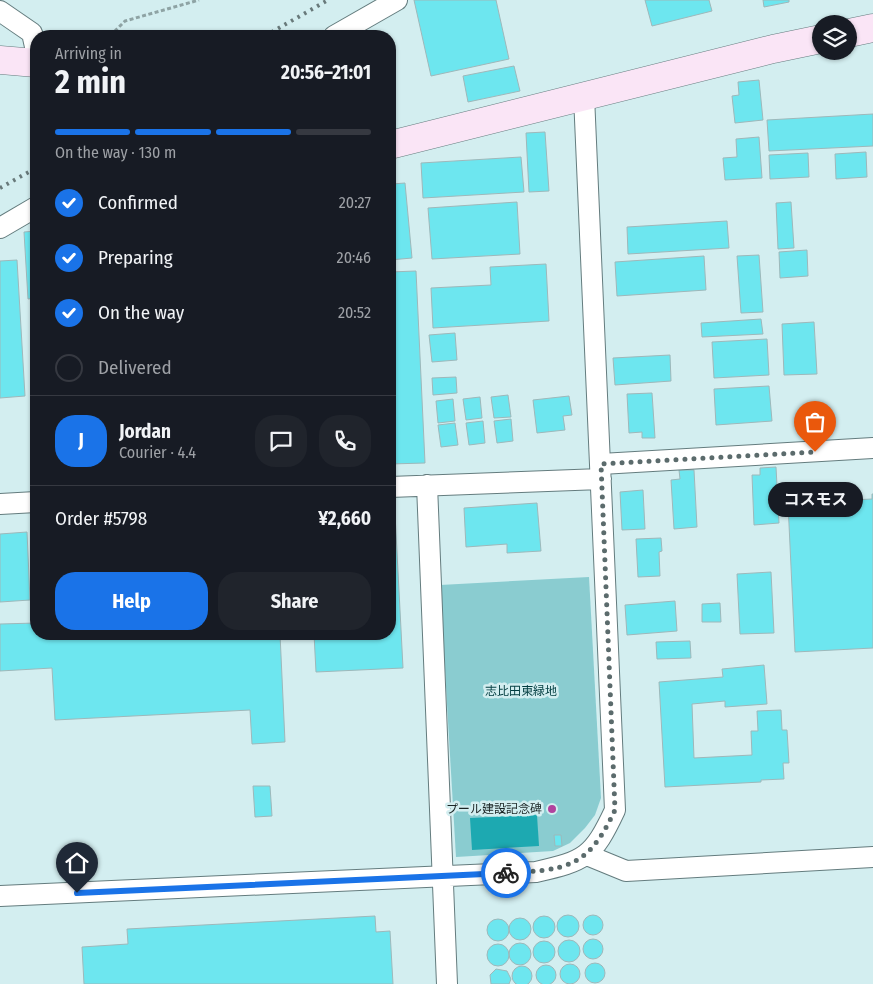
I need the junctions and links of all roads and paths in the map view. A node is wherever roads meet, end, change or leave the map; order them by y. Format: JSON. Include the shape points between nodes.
{"nodes":[{"id":1,"x":199,"y":0,"type":"edge"},
{"id":2,"x":397,"y":0,"type":"edge"},
{"id":3,"x":0,"y":11,"type":"edge"},
{"id":4,"x":873,"y":28,"type":"edge"},
{"id":5,"x":116,"y":30,"type":"edge"},
{"id":6,"x":344,"y":30,"type":"edge"},
{"id":7,"x":857,"y":31,"type":"edge"},
{"id":8,"x":30,"y":32,"type":"edge"},
{"id":9,"x":812,"y":41,"type":"edge"},
{"id":10,"x":0,"y":60,"type":"edge"},
{"id":11,"x":30,"y":62,"type":"edge"},
{"id":12,"x":584,"y":96,"type":"junction"},
{"id":13,"x":396,"y":143,"type":"edge"},
{"id":14,"x":30,"y":210,"type":"edge"},
{"id":15,"x":0,"y":228,"type":"edge"},
{"id":16,"x":873,"y":448,"type":"edge"},
{"id":17,"x":601,"y":472,"type":"junction"},
{"id":18,"x":427,"y":485,"type":"junction"},
{"id":19,"x":396,"y":487,"type":"edge"},
{"id":20,"x":30,"y":502,"type":"edge"},
{"id":21,"x":0,"y":504,"type":"edge"},
{"id":22,"x":587,"y":855,"type":"junction"},
{"id":23,"x":873,"y":857,"type":"edge"},
{"id":24,"x":444,"y":876,"type":"junction"},
{"id":25,"x":0,"y":896,"type":"edge"},
{"id":26,"x":447,"y":984,"type":"edge"}],
"edges":[{"from":1,"to":5,"type":"path","via":[[125,21]]},
{"from":2,"to":6,"type":"street"},
{"from":3,"to":8,"type":"street"},
{"from":4,"to":7,"type":"street"},
{"from":9,"to":12,"type":"street"},
{"from":10,"to":11,"type":"street"},
{"from":12,"to":13,"type":"street"},
{"from":12,"to":17,"type":"street"},
{"from":14,"to":15,"type":"street"},
{"from":16,"to":17,"type":"street"},
{"from":17,"to":18,"type":"street"},
{"from":17,"to":22,"type":"street","via":[[615,810],[603,836]]},
{"from":18,"to":19,"type":"street"},
{"from":18,"to":24,"type":"street"},
{"from":20,"to":21,"type":"street"},
{"from":22,"to":23,"type":"street","via":[[626,870]]},
{"from":22,"to":24,"type":"street","via":[[572,863],[536,872]]},
{"from":24,"to":25,"type":"street"},
{"from":24,"to":26,"type":"street"}]}
